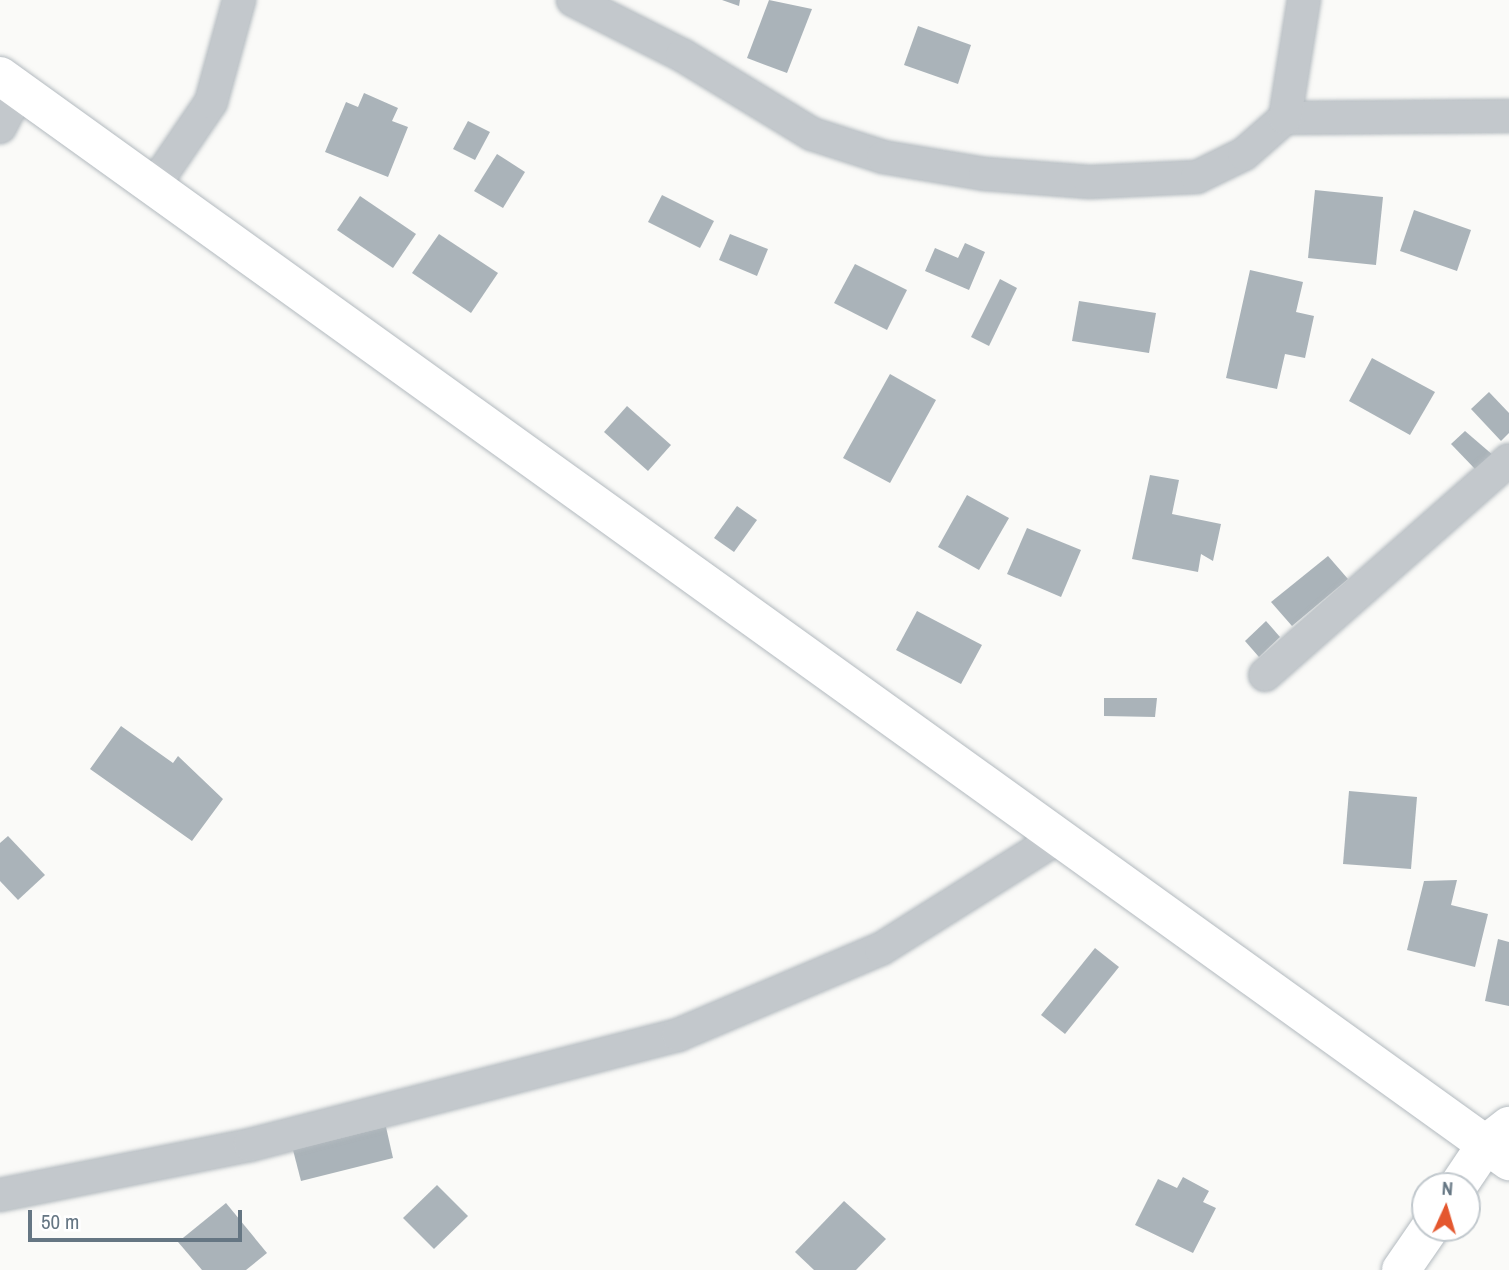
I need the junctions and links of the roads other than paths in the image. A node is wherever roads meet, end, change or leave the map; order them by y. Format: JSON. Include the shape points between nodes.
{"nodes":[{"id":1,"x":239,"y":0,"type":"edge"},
{"id":2,"x":573,"y":0,"type":"edge"},
{"id":3,"x":1304,"y":0,"type":"edge"},
{"id":4,"x":9,"y":83,"type":"edge"},
{"id":5,"x":1509,"y":116,"type":"edge"},
{"id":6,"x":1285,"y":118,"type":"junction"},
{"id":7,"x":0,"y":127,"type":"edge"},
{"id":8,"x":153,"y":187,"type":"junction"},
{"id":9,"x":1509,"y":460,"type":"edge"},
{"id":10,"x":1265,"y":676,"type":"dead end"},
{"id":11,"x":1056,"y":839,"type":"junction"},
{"id":12,"x":1502,"y":1144,"type":"edge"},
{"id":13,"x":1473,"y":1172,"type":"edge"},
{"id":14,"x":0,"y":1195,"type":"edge"},
{"id":15,"x":1420,"y":1242,"type":"edge"},
{"id":16,"x":1401,"y":1270,"type":"edge"}],
"edges":[{"from":1,"to":8,"type":"street","via":[[211,102]]},
{"from":2,"to":6,"type":"street","via":[[682,55],[812,134],[883,157],[972,172],[1090,182],[1197,177],[1244,154]]},
{"from":3,"to":6,"type":"street"},
{"from":4,"to":7,"type":"street"},
{"from":4,"to":8,"type":"main road"},
{"from":5,"to":6,"type":"street"},
{"from":8,"to":11,"type":"main road"},
{"from":9,"to":10,"type":"street"},
{"from":11,"to":12,"type":"main road"},
{"from":11,"to":14,"type":"street","via":[[881,949],[678,1035],[250,1145]]},
{"from":12,"to":13,"type":"main road"},
{"from":15,"to":16,"type":"main road"}]}
